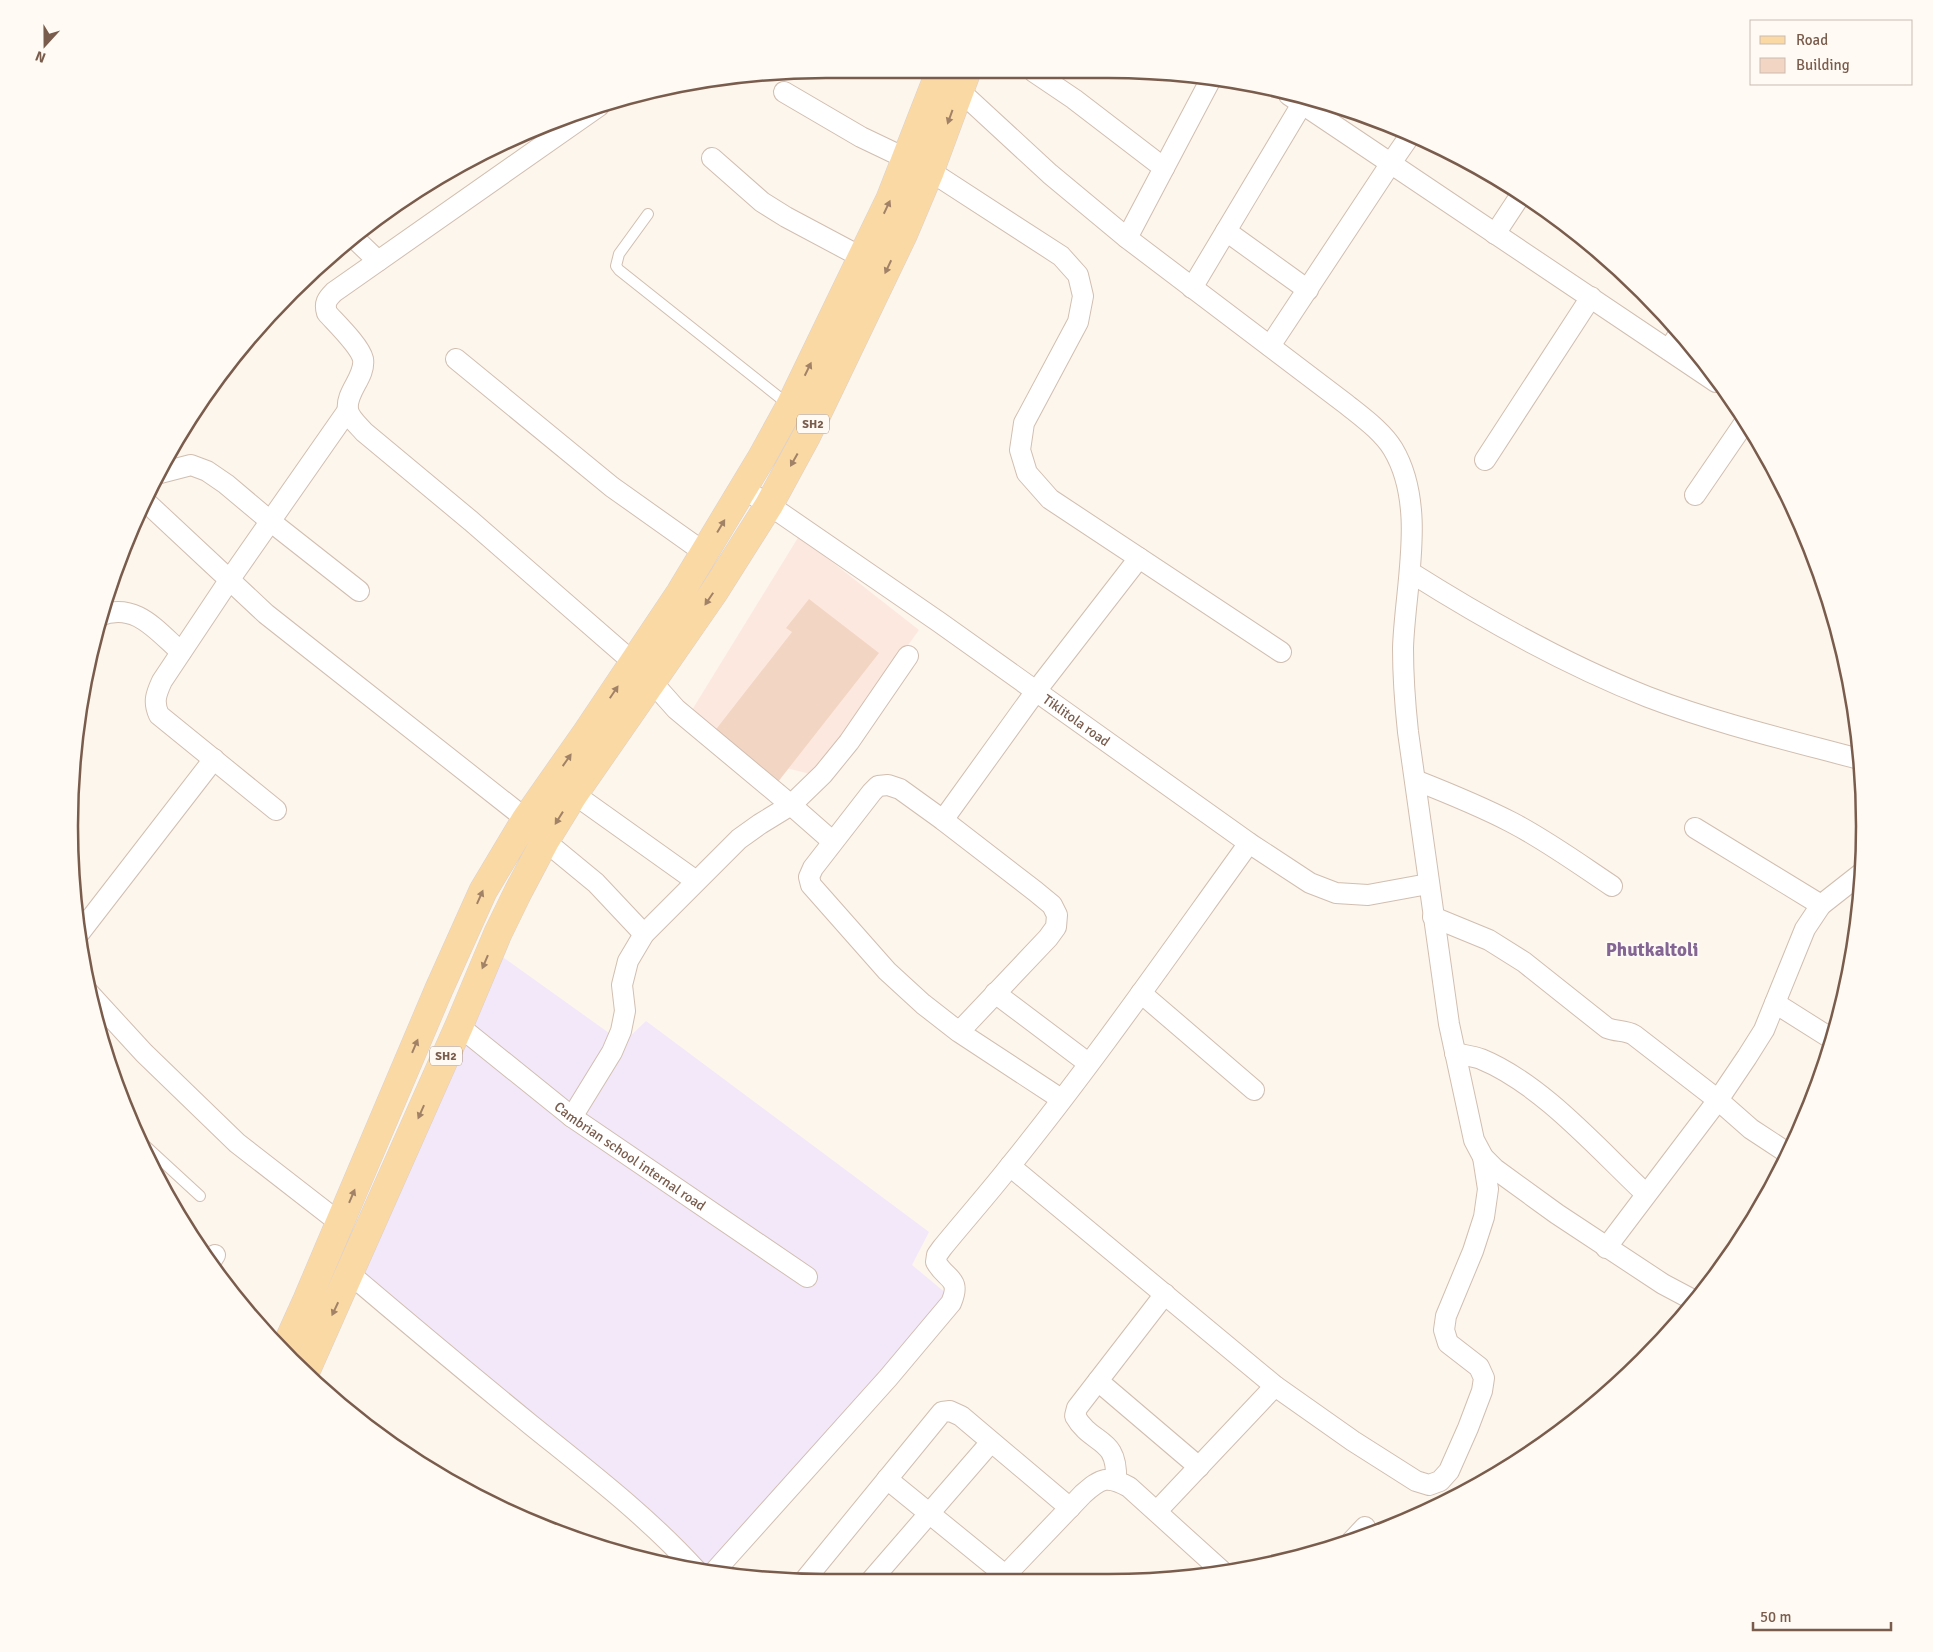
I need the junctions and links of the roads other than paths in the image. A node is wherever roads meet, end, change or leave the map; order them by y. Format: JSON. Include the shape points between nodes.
{"nodes":[{"id":1,"x":938,"y":78,"type":"edge"},
{"id":2,"x":1043,"y":78,"type":"edge"},
{"id":3,"x":964,"y":81,"type":"edge"},
{"id":4,"x":1208,"y":85,"type":"edge"},
{"id":5,"x":784,"y":92,"type":"dead end"},
{"id":6,"x":1295,"y":102,"type":"edge"},
{"id":7,"x":1303,"y":104,"type":"edge"},
{"id":8,"x":557,"y":128,"type":"edge"},
{"id":9,"x":1407,"y":140,"type":"edge"},
{"id":10,"x":712,"y":158,"type":"dead end"},
{"id":11,"x":1391,"y":163,"type":"junction"},
{"id":12,"x":918,"y":165,"type":"junction"},
{"id":13,"x":1164,"y":168,"type":"junction"},
{"id":14,"x":1517,"y":200,"type":"edge"},
{"id":15,"x":648,"y":214,"type":"dead end"},
{"id":16,"x":1226,"y":231,"type":"junction"},
{"id":17,"x":1495,"y":234,"type":"junction"},
{"id":18,"x":1127,"y":238,"type":"junction"},
{"id":19,"x":358,"y":242,"type":"edge"},
{"id":20,"x":863,"y":258,"type":"junction"},
{"id":21,"x":378,"y":261,"type":"junction"},
{"id":22,"x":1192,"y":288,"type":"junction"},
{"id":23,"x":1308,"y":290,"type":"junction"},
{"id":24,"x":1591,"y":297,"type":"junction"},
{"id":25,"x":1676,"y":339,"type":"edge"},
{"id":26,"x":1270,"y":346,"type":"junction"},
{"id":27,"x":1669,"y":350,"type":"junction"},
{"id":28,"x":456,"y":359,"type":"dead end"},
{"id":29,"x":1703,"y":373,"type":"edge"},
{"id":30,"x":790,"y":406,"type":"junction"},
{"id":31,"x":348,"y":410,"type":"junction"},
{"id":32,"x":1740,"y":429,"type":"edge"},
{"id":33,"x":1486,"y":460,"type":"dead end"},
{"id":34,"x":168,"y":471,"type":"edge"},
{"id":35,"x":744,"y":489,"type":"junction"},
{"id":36,"x":1694,"y":495,"type":"dead end"},
{"id":37,"x":769,"y":505,"type":"junction"},
{"id":38,"x":150,"y":506,"type":"edge"},
{"id":39,"x":270,"y":521,"type":"junction"},
{"id":40,"x":705,"y":553,"type":"junction"},
{"id":41,"x":1139,"y":558,"type":"junction"},
{"id":42,"x":1410,"y":572,"type":"junction"},
{"id":43,"x":230,"y":579,"type":"junction"},
{"id":44,"x":359,"y":592,"type":"dead end"},
{"id":45,"x":109,"y":612,"type":"edge"},
{"id":46,"x":181,"y":652,"type":"junction"},
{"id":47,"x":1281,"y":652,"type":"dead end"},
{"id":48,"x":908,"y":656,"type":"dead end"},
{"id":49,"x":643,"y":672,"type":"junction"},
{"id":50,"x":1036,"y":691,"type":"junction"},
{"id":51,"x":1852,"y":757,"type":"edge"},
{"id":52,"x":214,"y":759,"type":"junction"},
{"id":53,"x":1415,"y":780,"type":"junction"},
{"id":54,"x":574,"y":794,"type":"junction"},
{"id":55,"x":791,"y":805,"type":"junction"},
{"id":56,"x":276,"y":810,"type":"dead end"},
{"id":57,"x":526,"y":819,"type":"junction"},
{"id":58,"x":943,"y":820,"type":"junction"},
{"id":59,"x":1695,"y":828,"type":"dead end"},
{"id":60,"x":545,"y":841,"type":"junction"},
{"id":61,"x":832,"y":841,"type":"junction"},
{"id":62,"x":1249,"y":843,"type":"junction"},
{"id":63,"x":1854,"y":879,"type":"edge"},
{"id":64,"x":696,"y":881,"type":"junction"},
{"id":65,"x":1428,"y":884,"type":"junction"},
{"id":66,"x":1612,"y":886,"type":"dead end"},
{"id":67,"x":1821,"y":905,"type":"junction"},
{"id":68,"x":1433,"y":917,"type":"junction"},
{"id":69,"x":84,"y":927,"type":"edge"},
{"id":70,"x":644,"y":934,"type":"junction"},
{"id":71,"x":996,"y":993,"type":"junction"},
{"id":72,"x":1141,"y":993,"type":"junction"},
{"id":73,"x":1775,"y":1003,"type":"junction"},
{"id":74,"x":99,"y":1004,"type":"edge"},
{"id":75,"x":459,"y":1026,"type":"junction"},
{"id":76,"x":959,"y":1032,"type":"junction"},
{"id":77,"x":1826,"y":1035,"type":"edge"},
{"id":78,"x":1455,"y":1053,"type":"junction"},
{"id":79,"x":1088,"y":1063,"type":"junction"},
{"id":80,"x":1254,"y":1090,"type":"dead end"},
{"id":81,"x":1060,"y":1099,"type":"junction"},
{"id":82,"x":1718,"y":1100,"type":"junction"},
{"id":83,"x":572,"y":1117,"type":"junction"},
{"id":84,"x":1782,"y":1149,"type":"edge"},
{"id":85,"x":153,"y":1153,"type":"edge"},
{"id":86,"x":1483,"y":1157,"type":"junction"},
{"id":87,"x":1010,"y":1166,"type":"junction"},
{"id":88,"x":1646,"y":1194,"type":"junction"},
{"id":89,"x":200,"y":1196,"type":"dead end"},
{"id":90,"x":340,"y":1223,"type":"junction"},
{"id":91,"x":1606,"y":1248,"type":"junction"},
{"id":92,"x":350,"y":1274,"type":"junction"},
{"id":93,"x":807,"y":1277,"type":"dead end"},
{"id":94,"x":1165,"y":1294,"type":"junction"},
{"id":95,"x":1688,"y":1297,"type":"edge"},
{"id":96,"x":287,"y":1344,"type":"edge"},
{"id":97,"x":308,"y":1366,"type":"edge"},
{"id":98,"x":1098,"y":1381,"type":"junction"},
{"id":99,"x":1275,"y":1386,"type":"junction"},
{"id":100,"x":991,"y":1442,"type":"junction"},
{"id":101,"x":1199,"y":1467,"type":"junction"},
{"id":102,"x":887,"y":1479,"type":"junction"},
{"id":103,"x":1116,"y":1480,"type":"junction"},
{"id":104,"x":1070,"y":1508,"type":"junction"},
{"id":105,"x":1157,"y":1511,"type":"junction"},
{"id":106,"x":929,"y":1512,"type":"junction"},
{"id":107,"x":1365,"y":1527,"type":"dead end"},
{"id":108,"x":1363,"y":1529,"type":"edge"},
{"id":109,"x":687,"y":1561,"type":"edge"},
{"id":110,"x":719,"y":1566,"type":"edge"},
{"id":111,"x":1217,"y":1566,"type":"edge"},
{"id":112,"x":810,"y":1574,"type":"edge"},
{"id":113,"x":877,"y":1574,"type":"edge"},
{"id":114,"x":997,"y":1574,"type":"edge"},
{"id":115,"x":1007,"y":1574,"type":"edge"}],
"edges":[{"from":1,"to":12,"type":"main road","number":"SH2"},
{"from":2,"to":13,"type":"street"},
{"from":3,"to":12,"type":"main road","number":"SH2","one_way":true},
{"from":3,"to":18,"type":"street","via":[[1050,174]]},
{"from":4,"to":13,"type":"street"},
{"from":5,"to":12,"type":"street","via":[[861,138]]},
{"from":6,"to":16,"type":"street"},
{"from":7,"to":11,"type":"street"},
{"from":8,"to":21,"type":"street"},
{"from":9,"to":11,"type":"street"},
{"from":10,"to":20,"type":"street","via":[[762,202]]},
{"from":11,"to":17,"type":"street"},
{"from":11,"to":23,"type":"street"},
{"from":20,"to":12,"type":"main road","number":"SH2","one_way":true},
{"from":12,"to":37,"type":"main road","number":"SH2","one_way":true,"via":[[904,235],[807,435]]},
{"from":12,"to":41,"type":"street","via":[[1061,256],[1078,275],[1083,296],[1078,322],[1024,423],[1020,450],[1027,473],[1050,499]]},
{"from":13,"to":18,"type":"street"},
{"from":14,"to":17,"type":"street"},
{"from":15,"to":30,"type":"lane","via":[[619,254],[616,266]]},
{"from":16,"to":22,"type":"street"},
{"from":16,"to":23,"type":"street"},
{"from":17,"to":24,"type":"street"},
{"from":18,"to":22,"type":"street"},
{"from":19,"to":21,"type":"street"},
{"from":30,"to":20,"type":"main road","number":"SH2","one_way":true},
{"from":21,"to":31,"type":"street","via":[[334,292],[325,306],[362,357],[363,368]]},
{"from":22,"to":26,"type":"street"},
{"from":23,"to":26,"type":"street"},
{"from":24,"to":27,"type":"street"},
{"from":24,"to":33,"type":"street"},
{"from":25,"to":27,"type":"street"},
{"from":26,"to":42,"type":"street","via":[[1353,409],[1392,448],[1403,472],[1409,501]]},
{"from":27,"to":29,"type":"street"},
{"from":28,"to":40,"type":"street","via":[[573,456]]},
{"from":30,"to":35,"type":"main road","number":"SH2"},
{"from":31,"to":39,"type":"street"},
{"from":31,"to":49,"type":"street","via":[[364,432]]},
{"from":32,"to":36,"type":"street"},
{"from":34,"to":39,"type":"street","via":[[191,464],[207,471]]},
{"from":35,"to":37,"type":"street","name":"Tiklitola road"},
{"from":40,"to":35,"type":"main road","number":"SH2","one_way":true},
{"from":37,"to":49,"type":"main road","number":"SH2","one_way":true,"via":[[714,592]]},
{"from":37,"to":50,"type":"street","name":"Tiklitola road"},
{"from":38,"to":43,"type":"street"},
{"from":39,"to":43,"type":"street"},
{"from":39,"to":44,"type":"street"},
{"from":40,"to":49,"type":"main road","number":"SH2"},
{"from":41,"to":47,"type":"street"},
{"from":41,"to":50,"type":"street"},
{"from":42,"to":51,"type":"street","via":[[1522,638],[1648,697],[1712,720]]},
{"from":42,"to":53,"type":"street","via":[[1403,685]]},
{"from":43,"to":46,"type":"street"},
{"from":43,"to":57,"type":"street","via":[[266,614]]},
{"from":45,"to":46,"type":"street","via":[[123,611],[138,616]]},
{"from":46,"to":52,"type":"street","via":[[162,681],[155,706],[159,715]]},
{"from":48,"to":55,"type":"street","via":[[849,742],[823,774]]},
{"from":49,"to":54,"type":"main road","number":"SH2"},
{"from":49,"to":55,"type":"street","via":[[676,709]]},
{"from":57,"to":49,"type":"main road","number":"SH2","one_way":true},
{"from":50,"to":58,"type":"street"},
{"from":50,"to":62,"type":"street","name":"Tiklitola road"},
{"from":52,"to":56,"type":"street"},
{"from":52,"to":69,"type":"street"},
{"from":53,"to":65,"type":"street"},
{"from":53,"to":66,"type":"street","via":[[1512,823]]},
{"from":54,"to":60,"type":"main road","number":"SH2","one_way":true},
{"from":54,"to":64,"type":"street"},
{"from":55,"to":61,"type":"street"},
{"from":55,"to":64,"type":"street","via":[[739,839]]},
{"from":90,"to":57,"type":"main road","number":"SH2","one_way":true,"via":[[483,891]]},
{"from":58,"to":61,"type":"street","via":[[888,784],[878,786],[872,792]]},
{"from":58,"to":71,"type":"street","via":[[1036,891],[1052,905],[1057,915],[1056,927],[1048,938]]},
{"from":59,"to":67,"type":"street"},
{"from":60,"to":70,"type":"street","via":[[596,883]]},
{"from":60,"to":75,"type":"main road","number":"SH2","one_way":true,"via":[[498,932]]},
{"from":61,"to":76,"type":"street","via":[[813,868],[809,877],[811,885],[887,971]]},
{"from":62,"to":65,"type":"street","name":"Tiklitola road","via":[[1310,883],[1336,893],[1368,895]]},
{"from":62,"to":72,"type":"street"},
{"from":63,"to":67,"type":"street"},
{"from":64,"to":70,"type":"street"},
{"from":65,"to":68,"type":"street"},
{"from":67,"to":73,"type":"street","via":[[1804,929]]},
{"from":68,"to":78,"type":"street"},
{"from":68,"to":82,"type":"street","via":[[1489,940],[1524,962],[1607,1028],[1634,1035]]},
{"from":70,"to":83,"type":"street","via":[[628,961],[622,985],[625,1010],[621,1032]]},
{"from":71,"to":76,"type":"street"},
{"from":71,"to":79,"type":"street"},
{"from":72,"to":79,"type":"street"},
{"from":72,"to":80,"type":"street"},
{"from":73,"to":77,"type":"street"},
{"from":73,"to":82,"type":"street","via":[[1764,1030]]},
{"from":74,"to":90,"type":"street","via":[[144,1053],[237,1143]]},
{"from":75,"to":83,"type":"street","name":"Cambrian school internal road"},
{"from":75,"to":92,"type":"main road","number":"SH2","one_way":true},
{"from":76,"to":81,"type":"street"},
{"from":78,"to":86,"type":"street","via":[[1474,1140]]},
{"from":78,"to":88,"type":"street","via":[[1480,1059],[1538,1092]]},
{"from":79,"to":81,"type":"street"},
{"from":81,"to":87,"type":"street"},
{"from":82,"to":84,"type":"street","via":[[1751,1129]]},
{"from":82,"to":88,"type":"street"},
{"from":83,"to":93,"type":"street","name":"Cambrian school internal road"},
{"from":85,"to":89,"type":"lane"},
{"from":86,"to":91,"type":"street","via":[[1495,1169]]},
{"from":86,"to":99,"type":"street","via":[[1488,1189],[1484,1217],[1446,1316],[1444,1330],[1448,1343],[1479,1367],[1484,1378],[1468,1428],[1449,1471],[1440,1481],[1429,1485],[1416,1481]]},
{"from":87,"to":94,"type":"street"},
{"from":87,"to":110,"type":"street","via":[[937,1255],[939,1268],[955,1285],[956,1293],[951,1303]]},
{"from":88,"to":91,"type":"street"},
{"from":90,"to":96,"type":"main road","number":"SH2"},
{"from":91,"to":95,"type":"street"},
{"from":92,"to":97,"type":"main road","number":"SH2","one_way":true},
{"from":92,"to":109,"type":"street","via":[[598,1479]]},
{"from":94,"to":98,"type":"street"},
{"from":94,"to":99,"type":"street"},
{"from":98,"to":101,"type":"street"},
{"from":98,"to":103,"type":"street","via":[[1077,1408],[1076,1416],[1079,1423],[1115,1457]]},
{"from":99,"to":101,"type":"street"},
{"from":100,"to":102,"type":"street","via":[[961,1416],[950,1411],[942,1412]]},
{"from":100,"to":104,"type":"street"},
{"from":100,"to":106,"type":"street"},
{"from":101,"to":105,"type":"street"},
{"from":102,"to":106,"type":"street"},
{"from":102,"to":112,"type":"street"},
{"from":103,"to":104,"type":"street","via":[[1104,1478],[1094,1484]]},
{"from":103,"to":105,"type":"street"},
{"from":104,"to":115,"type":"street"},
{"from":105,"to":111,"type":"street"},
{"from":106,"to":113,"type":"street"},
{"from":106,"to":114,"type":"street"},
{"from":107,"to":108,"type":"street"}]}
